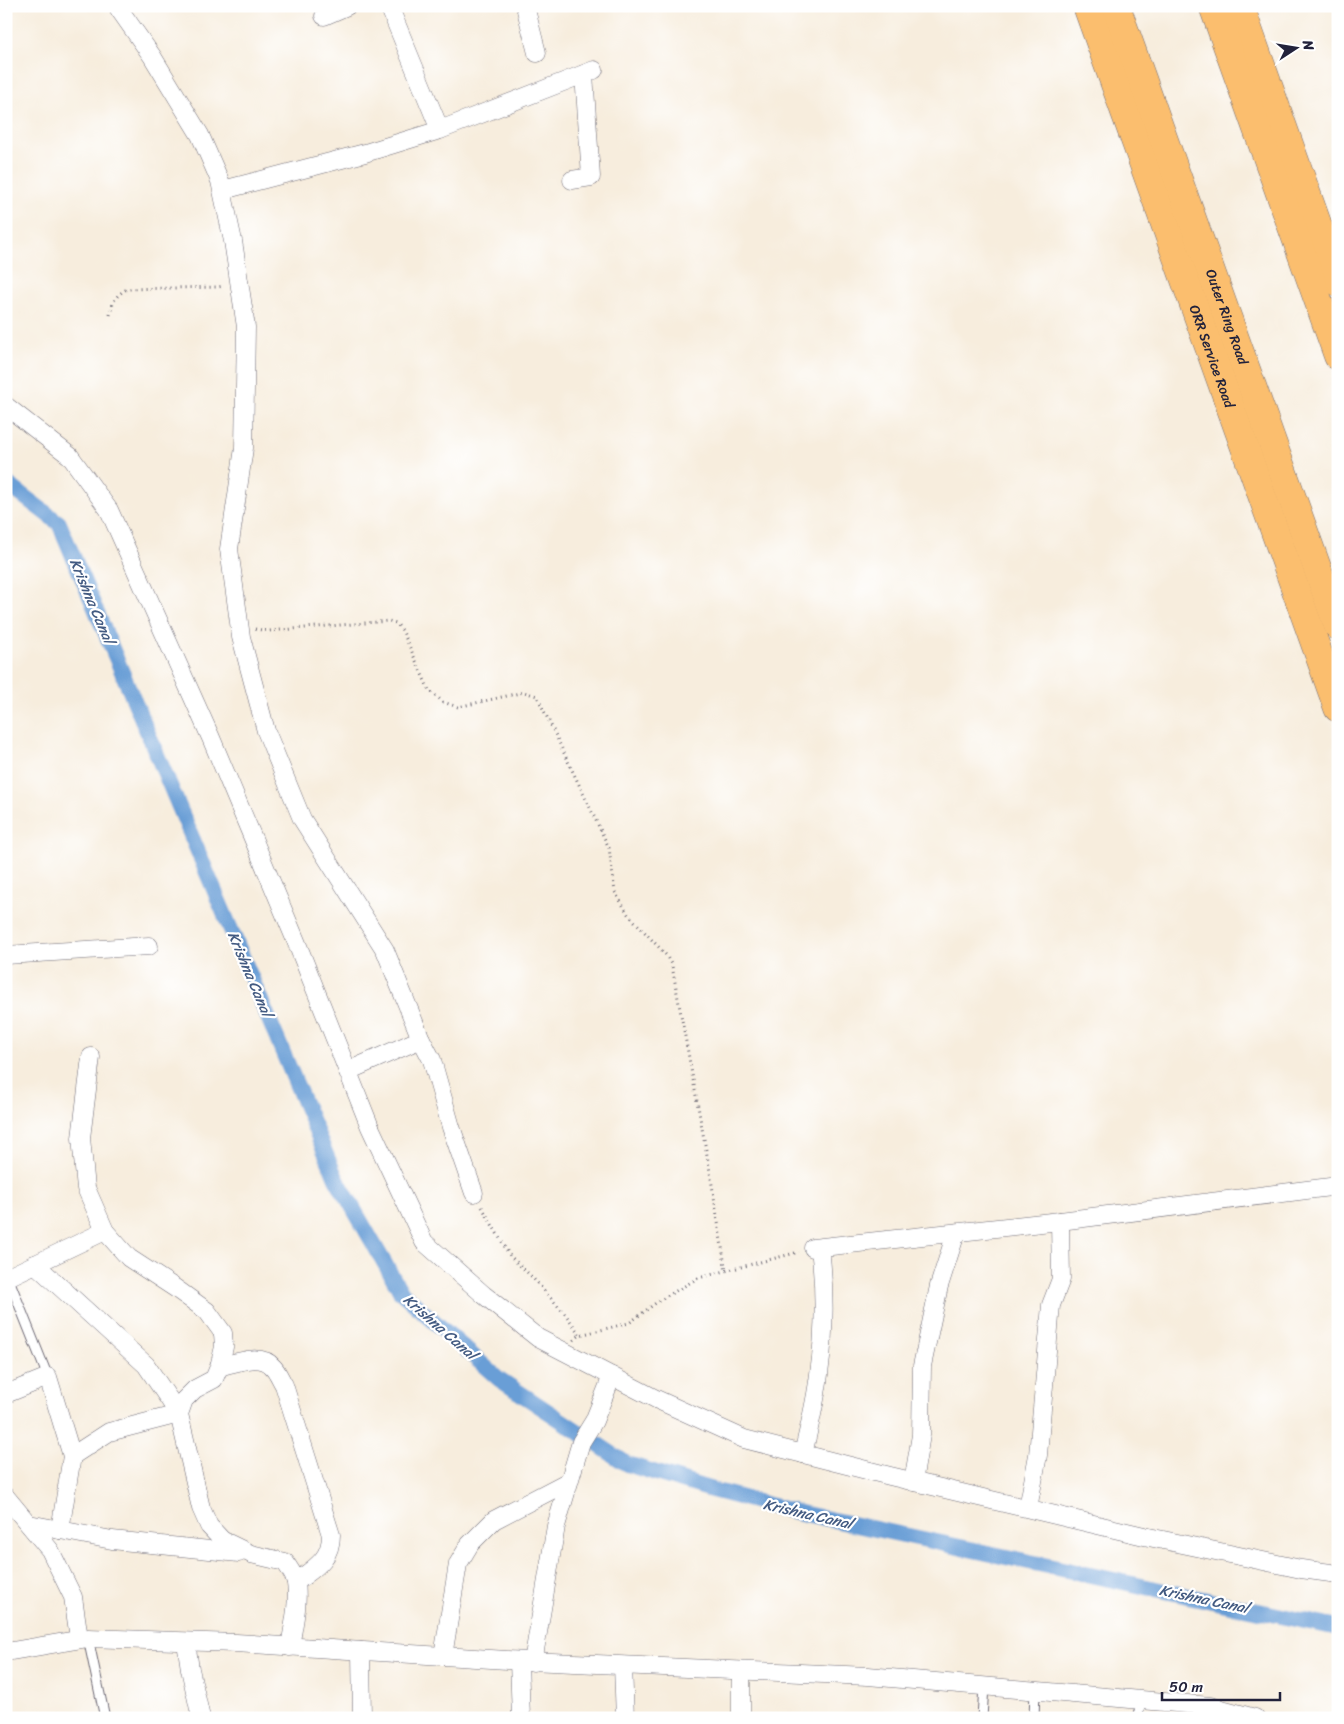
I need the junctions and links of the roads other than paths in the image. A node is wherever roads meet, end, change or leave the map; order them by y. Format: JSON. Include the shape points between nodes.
{"nodes":[{"id":1,"x":118,"y":6,"type":"edge"},
{"id":2,"x":347,"y":6,"type":"edge"},
{"id":3,"x":389,"y":6,"type":"edge"},
{"id":4,"x":525,"y":6,"type":"edge"},
{"id":5,"x":1087,"y":6,"type":"edge"},
{"id":6,"x":1116,"y":6,"type":"edge"},
{"id":7,"x":1213,"y":6,"type":"edge"},
{"id":8,"x":1240,"y":6,"type":"edge"},
{"id":9,"x":324,"y":16,"type":"dead end"},
{"id":10,"x":537,"y":53,"type":"dead end"},
{"id":11,"x":440,"y":130,"type":"junction"},
{"id":12,"x":572,"y":180,"type":"dead end"},
{"id":13,"x":222,"y":190,"type":"junction"},
{"id":14,"x":1338,"y":282,"type":"edge"},
{"id":15,"x":1338,"y":356,"type":"edge"},
{"id":16,"x":6,"y":406,"type":"edge"},
{"id":17,"x":1338,"y":626,"type":"edge"},
{"id":18,"x":1338,"y":708,"type":"edge"},
{"id":19,"x":149,"y":946,"type":"dead end"},
{"id":20,"x":6,"y":955,"type":"edge"},
{"id":21,"x":421,"y":1039,"type":"junction"},
{"id":22,"x":91,"y":1057,"type":"dead end"},
{"id":23,"x":348,"y":1071,"type":"junction"},
{"id":24,"x":1338,"y":1186,"type":"edge"},
{"id":25,"x":474,"y":1193,"type":"road end"},
{"id":26,"x":1060,"y":1221,"type":"junction"},
{"id":27,"x":106,"y":1230,"type":"junction"},
{"id":28,"x":956,"y":1233,"type":"junction"},
{"id":29,"x":35,"y":1264,"type":"junction"},
{"id":30,"x":7,"y":1278,"type":"edge"},
{"id":31,"x":219,"y":1367,"type":"junction"},
{"id":32,"x":612,"y":1376,"type":"junction"},
{"id":33,"x":48,"y":1377,"type":"junction"},
{"id":34,"x":6,"y":1394,"type":"edge"},
{"id":35,"x":179,"y":1414,"type":"junction"},
{"id":36,"x":803,"y":1454,"type":"junction"},
{"id":37,"x":72,"y":1456,"type":"junction"},
{"id":38,"x":569,"y":1481,"type":"junction"},
{"id":39,"x":914,"y":1482,"type":"junction"},
{"id":40,"x":6,"y":1497,"type":"edge"},
{"id":41,"x":1028,"y":1508,"type":"junction"},
{"id":42,"x":29,"y":1524,"type":"junction"},
{"id":43,"x":60,"y":1530,"type":"junction"},
{"id":44,"x":251,"y":1554,"type":"junction"},
{"id":45,"x":1338,"y":1574,"type":"edge"},
{"id":46,"x":296,"y":1582,"type":"junction"},
{"id":47,"x":84,"y":1638,"type":"junction"},
{"id":48,"x":186,"y":1642,"type":"junction"},
{"id":49,"x":290,"y":1647,"type":"junction"},
{"id":50,"x":6,"y":1652,"type":"edge"},
{"id":51,"x":361,"y":1652,"type":"junction"},
{"id":52,"x":443,"y":1656,"type":"junction"},
{"id":53,"x":526,"y":1661,"type":"junction"},
{"id":54,"x":623,"y":1666,"type":"junction"},
{"id":55,"x":741,"y":1671,"type":"junction"},
{"id":56,"x":984,"y":1686,"type":"junction"},
{"id":57,"x":1035,"y":1690,"type":"junction"},
{"id":58,"x":1142,"y":1700,"type":"junction"},
{"id":59,"x":105,"y":1718,"type":"edge"},
{"id":60,"x":200,"y":1718,"type":"edge"},
{"id":61,"x":362,"y":1718,"type":"edge"},
{"id":62,"x":521,"y":1718,"type":"edge"},
{"id":63,"x":625,"y":1718,"type":"edge"},
{"id":64,"x":741,"y":1718,"type":"edge"},
{"id":65,"x":982,"y":1718,"type":"edge"},
{"id":66,"x":1034,"y":1718,"type":"edge"},
{"id":67,"x":1137,"y":1718,"type":"edge"},
{"id":68,"x":1255,"y":1718,"type":"edge"}],
"edges":[{"from":1,"to":13,"type":"street","via":[[200,134]]},
{"from":2,"to":9,"type":"street"},
{"from":3,"to":11,"type":"street"},
{"from":4,"to":10,"type":"street"},
{"from":5,"to":18,"type":"main road","name":"ORR Service Road"},
{"from":6,"to":17,"type":"main road","name":"Outer Ring Road"},
{"from":7,"to":15,"type":"main road"},
{"from":8,"to":14,"type":"main road"},
{"from":11,"to":12,"type":"street","via":[[589,72],[591,177]]},
{"from":11,"to":13,"type":"street"},
{"from":13,"to":21,"type":"street","via":[[246,327],[244,448],[229,549],[240,626],[266,731],[302,819],[385,950]]},
{"from":16,"to":23,"type":"street","via":[[70,456],[109,510],[211,738]]},
{"from":19,"to":20,"type":"street"},
{"from":21,"to":23,"type":"street"},
{"from":21,"to":25,"type":"street","via":[[432,1060]]},
{"from":22,"to":27,"type":"street","via":[[81,1138],[86,1188]]},
{"from":23,"to":32,"type":"street","via":[[370,1127],[424,1242],[538,1338]]},
{"from":24,"to":26,"type":"street"},
{"from":26,"to":28,"type":"street"},
{"from":26,"to":41,"type":"street","via":[[1062,1279],[1051,1305],[1038,1455]]},
{"from":27,"to":29,"type":"street"},
{"from":27,"to":31,"type":"street","via":[[129,1258],[207,1311],[223,1333],[224,1347]]},
{"from":28,"to":36,"type":"street","via":[[817,1248],[824,1282],[824,1312],[819,1375]]},
{"from":28,"to":39,"type":"street","via":[[939,1286],[922,1366],[922,1435]]},
{"from":29,"to":30,"type":"street"},
{"from":29,"to":35,"type":"street","via":[[146,1365]]},
{"from":30,"to":33,"type":"lane"},
{"from":31,"to":35,"type":"street","via":[[214,1379],[195,1389],[184,1400]]},
{"from":31,"to":46,"type":"street","via":[[263,1360],[273,1366],[284,1385],[331,1535],[327,1557]]},
{"from":32,"to":36,"type":"street","via":[[744,1439]]},
{"from":32,"to":38,"type":"street","via":[[594,1421],[581,1442]]},
{"from":33,"to":34,"type":"street"},
{"from":33,"to":37,"type":"street"},
{"from":35,"to":37,"type":"street","via":[[109,1432]]},
{"from":35,"to":44,"type":"street","via":[[200,1508],[209,1526],[222,1540]]},
{"from":36,"to":39,"type":"street"},
{"from":37,"to":43,"type":"street"},
{"from":38,"to":52,"type":"street","via":[[494,1520],[470,1544],[458,1564]]},
{"from":38,"to":53,"type":"street"},
{"from":39,"to":41,"type":"street"},
{"from":40,"to":42,"type":"street"},
{"from":41,"to":45,"type":"street","via":[[1154,1538]]},
{"from":42,"to":43,"type":"street"},
{"from":42,"to":47,"type":"street","via":[[50,1550],[73,1597]]},
{"from":43,"to":44,"type":"street","via":[[112,1540]]},
{"from":44,"to":46,"type":"street","via":[[285,1562]]},
{"from":46,"to":49,"type":"street"},
{"from":47,"to":48,"type":"street"},
{"from":47,"to":50,"type":"street"},
{"from":47,"to":59,"type":"lane"},
{"from":48,"to":49,"type":"street"},
{"from":48,"to":60,"type":"street"},
{"from":49,"to":51,"type":"street"},
{"from":51,"to":52,"type":"street"},
{"from":51,"to":61,"type":"street"},
{"from":52,"to":53,"type":"street"},
{"from":53,"to":54,"type":"street"},
{"from":53,"to":62,"type":"street"},
{"from":54,"to":55,"type":"street"},
{"from":54,"to":63,"type":"street"},
{"from":55,"to":56,"type":"street","via":[[868,1676]]},
{"from":55,"to":64,"type":"street"},
{"from":56,"to":57,"type":"street"},
{"from":56,"to":65,"type":"lane"},
{"from":57,"to":58,"type":"street"},
{"from":57,"to":66,"type":"lane"},
{"from":58,"to":67,"type":"lane"},
{"from":58,"to":68,"type":"street","via":[[1210,1706]]}]}
